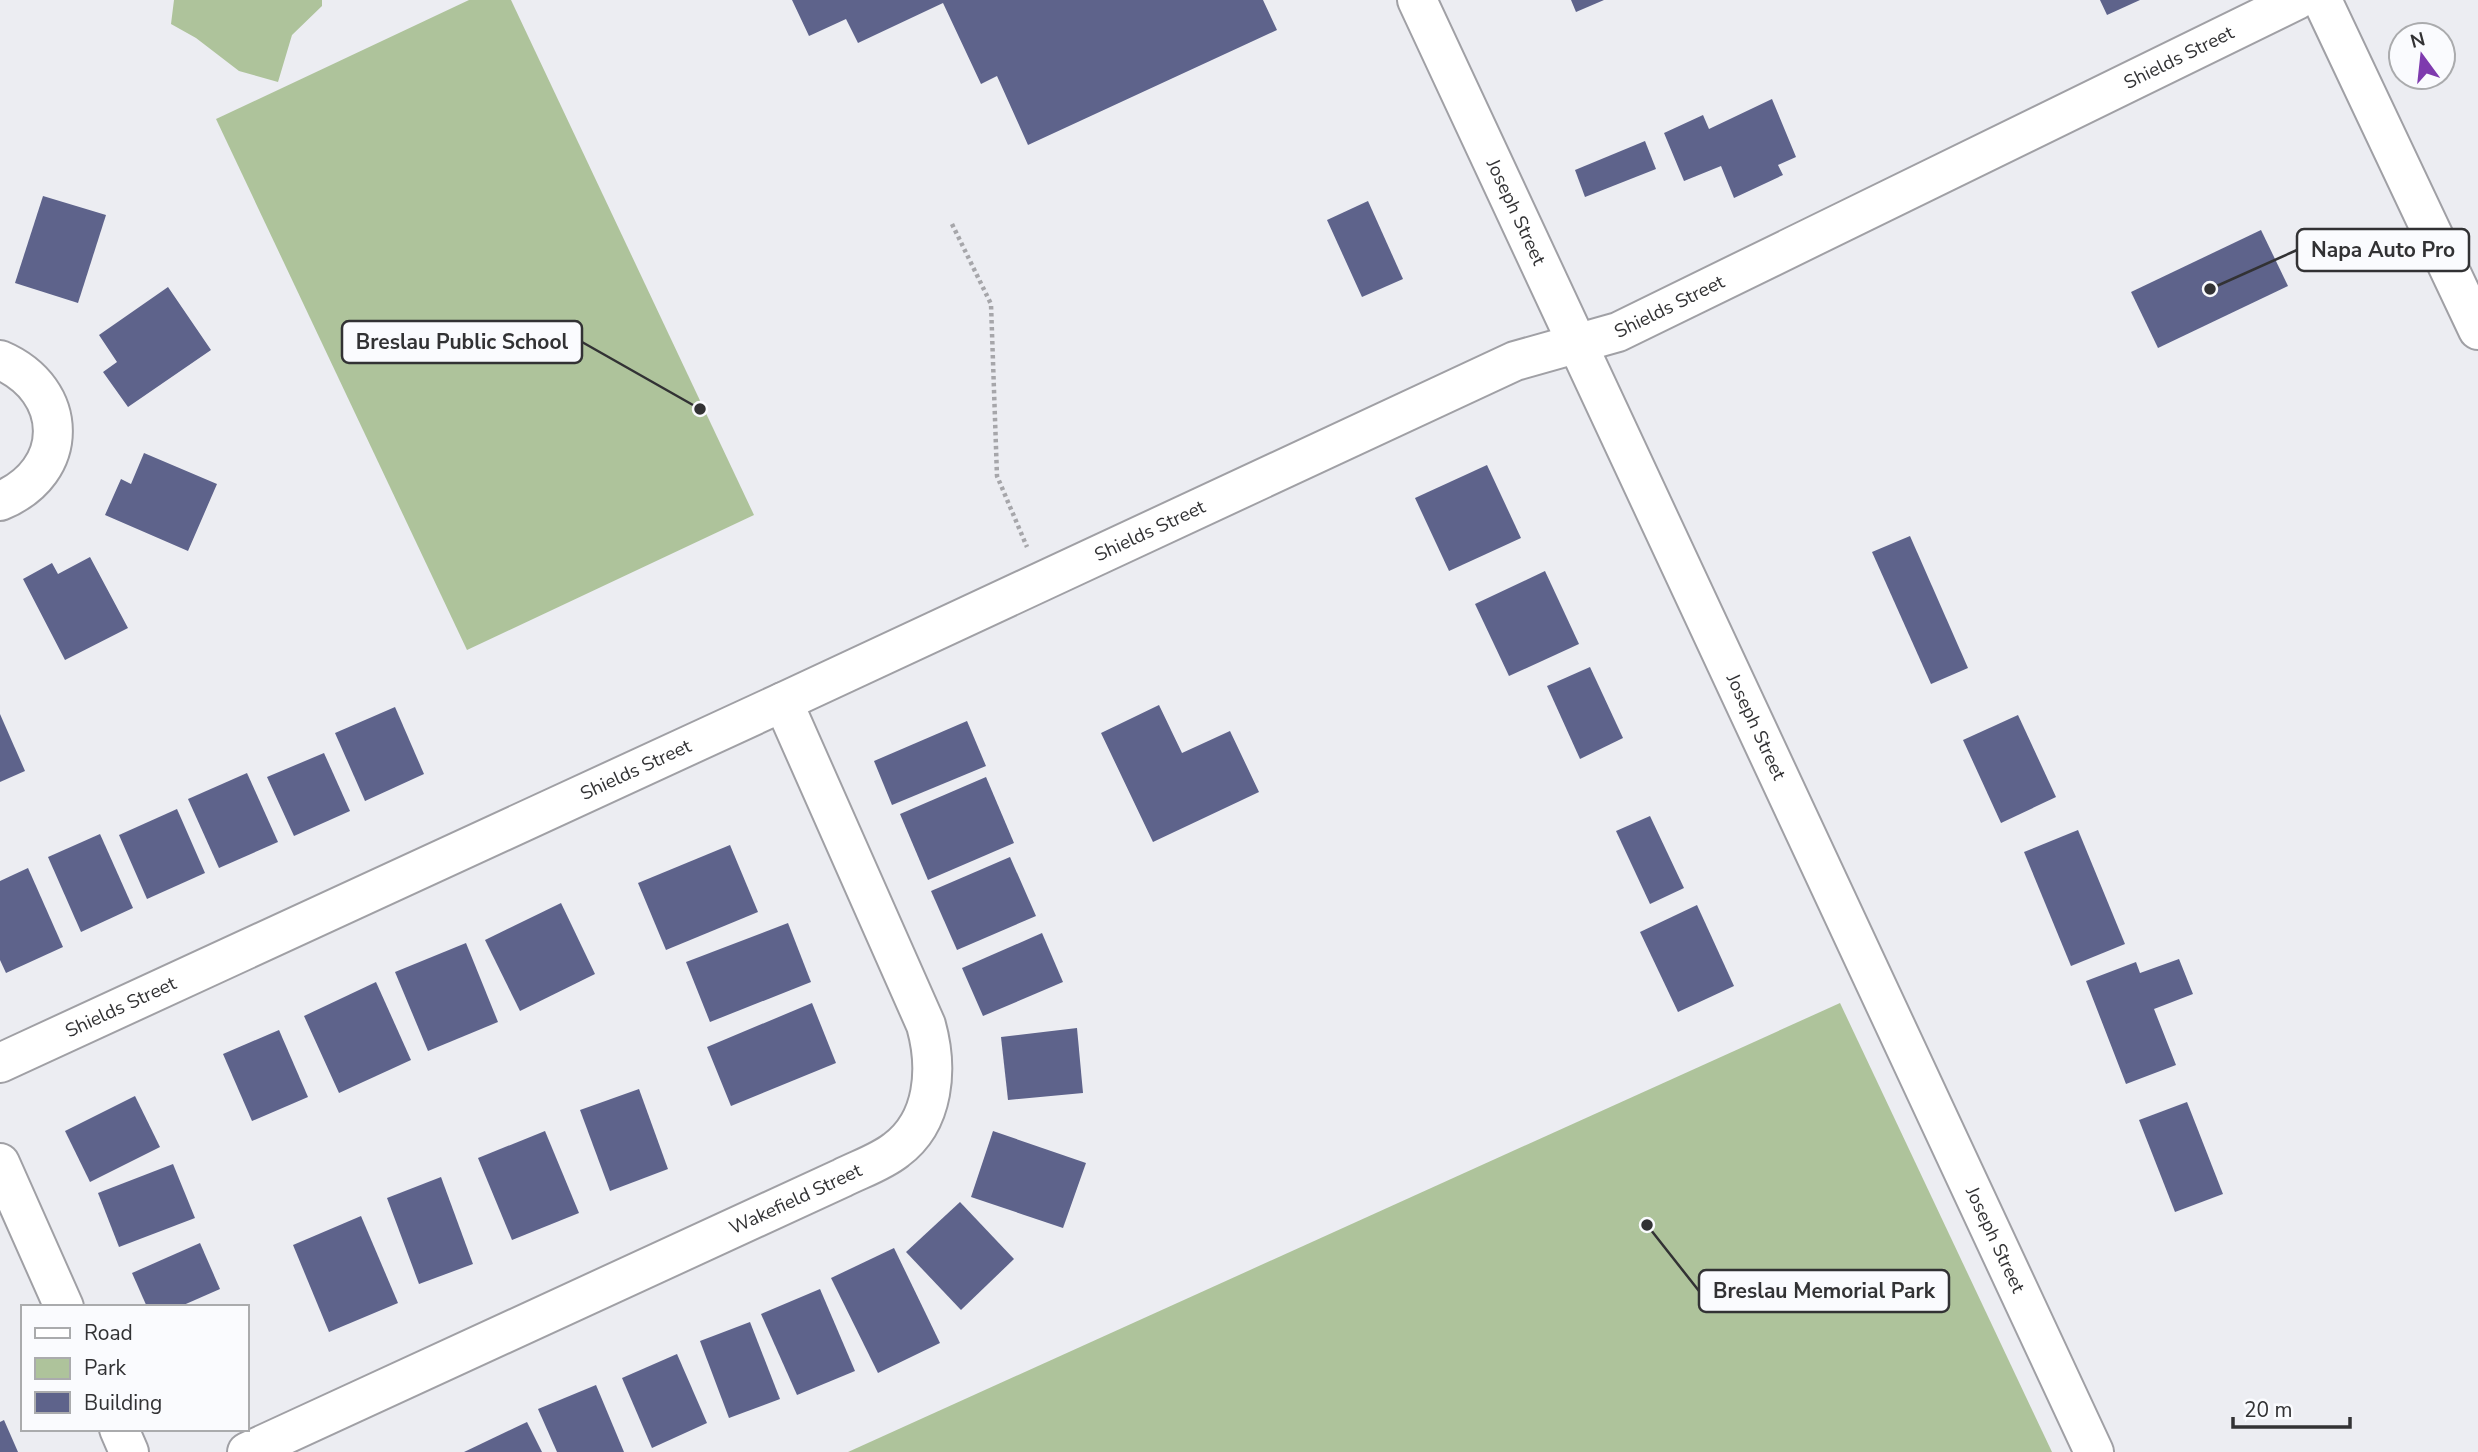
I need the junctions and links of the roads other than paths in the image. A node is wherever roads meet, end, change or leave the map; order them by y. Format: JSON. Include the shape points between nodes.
{"nodes":[{"id":1,"x":1418,"y":0,"type":"edge"},
{"id":2,"x":2297,"y":0,"type":"edge"},
{"id":3,"x":2322,"y":0,"type":"edge"},
{"id":4,"x":2478,"y":330,"type":"edge"},
{"id":5,"x":1578,"y":343,"type":"junction"},
{"id":6,"x":0,"y":360,"type":"edge"},
{"id":7,"x":0,"y":501,"type":"edge"},
{"id":8,"x":783,"y":702,"type":"junction"},
{"id":9,"x":0,"y":1063,"type":"edge"},
{"id":10,"x":0,"y":1163,"type":"edge"},
{"id":11,"x":63,"y":1305,"type":"edge"},
{"id":12,"x":120,"y":1431,"type":"edge"},
{"id":13,"x":129,"y":1452,"type":"edge"},
{"id":14,"x":247,"y":1452,"type":"edge"},
{"id":15,"x":2094,"y":1452,"type":"edge"}],
"edges":[{"from":1,"to":5,"type":"street","name":"Joseph Street"},
{"from":2,"to":5,"type":"street","name":"Shields Street","via":[[1618,332]]},
{"from":3,"to":4,"type":"street"},
{"from":5,"to":8,"type":"street","name":"Shields Street","via":[[1516,361]]},
{"from":5,"to":15,"type":"street","name":"Joseph Street"},
{"from":6,"to":7,"type":"street","via":[[19,368],[36,384],[48,403],[53,428],[49,454],[37,476],[18,494]]},
{"from":8,"to":9,"type":"street","name":"Shields Street"},
{"from":8,"to":14,"type":"street","name":"Wakefield Street","via":[[926,1025],[934,1071],[931,1093],[914,1133],[895,1151],[842,1178]]},
{"from":10,"to":11,"type":"street"},
{"from":12,"to":13,"type":"street"}]}
